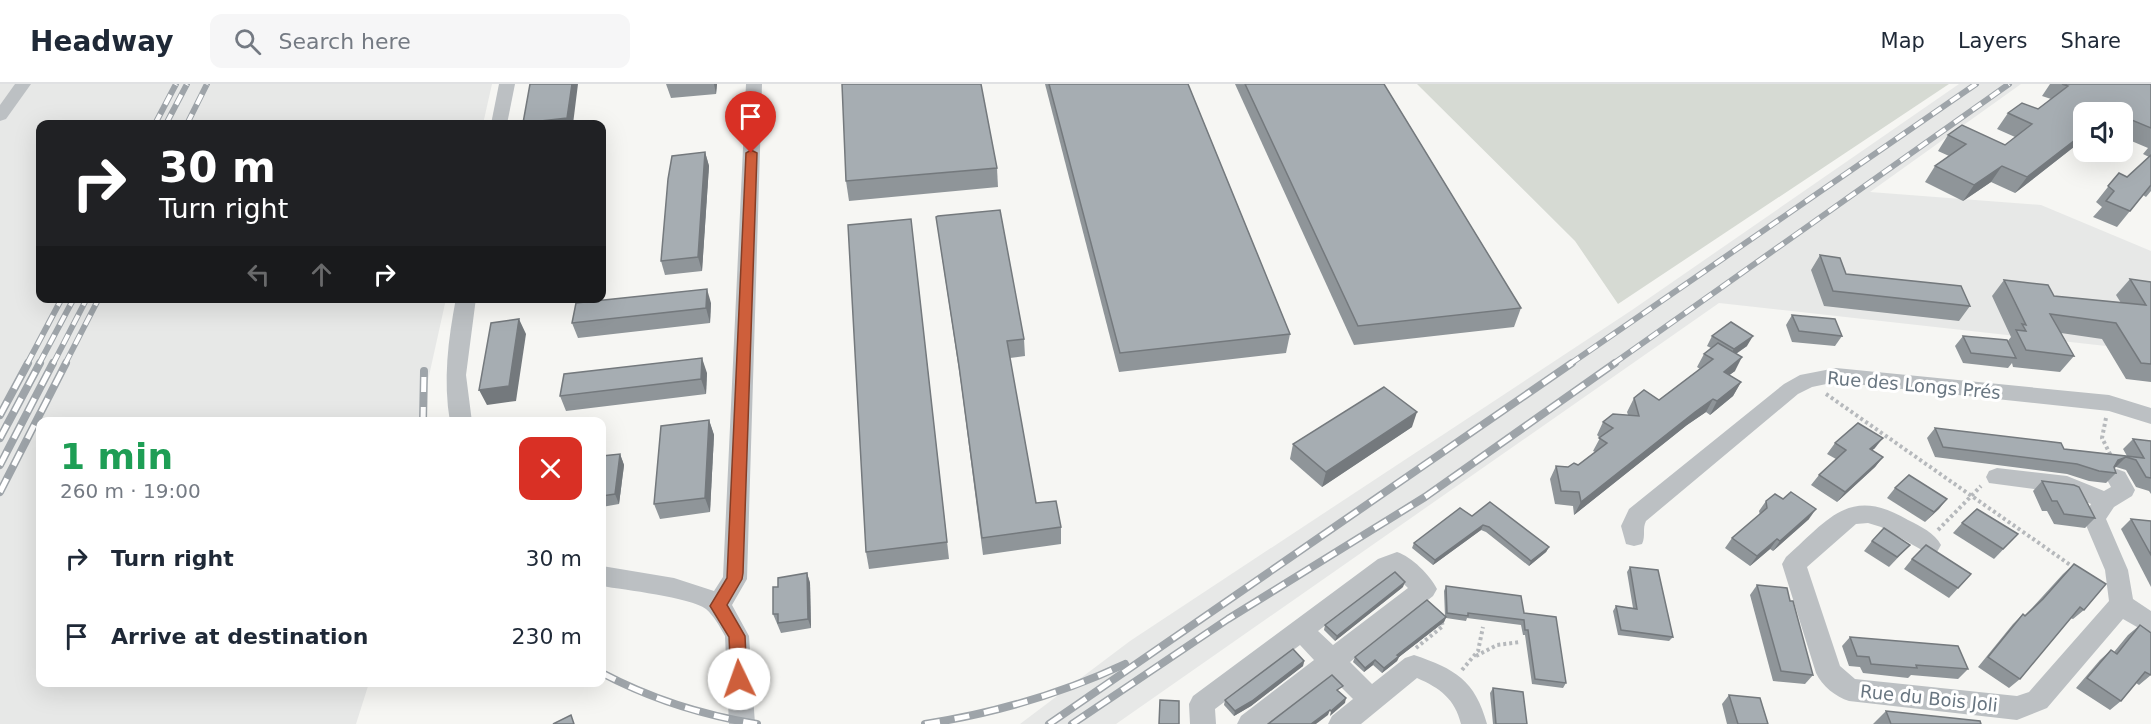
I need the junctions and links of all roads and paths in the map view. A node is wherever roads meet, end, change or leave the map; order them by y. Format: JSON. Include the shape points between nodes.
{"nodes":[{"id":1,"x":23,"y":84,"type":"edge"},
{"id":2,"x":507,"y":84,"type":"edge"},
{"id":3,"x":754,"y":84,"type":"edge"},
{"id":4,"x":0,"y":116,"type":"edge"},
{"id":5,"x":500,"y":120,"type":"edge"},
{"id":6,"x":465,"y":303,"type":"edge"},
{"id":7,"x":1807,"y":380,"type":"junction"},
{"id":8,"x":2109,"y":403,"type":"junction"},
{"id":9,"x":2151,"y":416,"type":"edge"},
{"id":10,"x":460,"y":417,"type":"edge"},
{"id":11,"x":1997,"y":477,"type":"joint"},
{"id":12,"x":2117,"y":478,"type":"joint"},
{"id":13,"x":1971,"y":496,"type":"junction"},
{"id":14,"x":2100,"y":509,"type":"junction"},
{"id":15,"x":1634,"y":537,"type":"dead end"},
{"id":16,"x":1929,"y":545,"type":"joint"},
{"id":17,"x":2078,"y":570,"type":"edge"},
{"id":18,"x":606,"y":577,"type":"edge"},
{"id":19,"x":1425,"y":589,"type":"junction"},
{"id":20,"x":2121,"y":604,"type":"junction"},
{"id":21,"x":718,"y":606,"type":"junction"},
{"id":22,"x":2151,"y":624,"type":"edge"},
{"id":23,"x":1483,"y":627,"type":"dead end"},
{"id":24,"x":1301,"y":630,"type":"junction"},
{"id":25,"x":1520,"y":642,"type":"dead end"},
{"id":26,"x":1476,"y":656,"type":"junction"},
{"id":27,"x":1331,"y":660,"type":"junction"},
{"id":28,"x":1414,"y":666,"type":"junction"},
{"id":29,"x":1450,"y":682,"type":"junction"},
{"id":30,"x":1371,"y":700,"type":"junction"},
{"id":31,"x":742,"y":724,"type":"edge"},
{"id":32,"x":1203,"y":724,"type":"edge"},
{"id":33,"x":1250,"y":724,"type":"edge"},
{"id":34,"x":1341,"y":724,"type":"edge"},
{"id":35,"x":1474,"y":724,"type":"edge"}],
"edges":[{"from":1,"to":4,"type":"street"},
{"from":2,"to":5,"type":"street"},
{"from":3,"to":21,"type":"street","via":[[735,579]]},
{"from":6,"to":10,"type":"street","via":[[456,372]]},
{"from":7,"to":8,"type":"street","name":"Rue des Longs Prés","via":[[1836,375]]},
{"from":7,"to":13,"type":"path"},
{"from":7,"to":15,"type":"street","name":"Rue des Longs Prés","via":[[1637,515],[1632,526]]},
{"from":8,"to":9,"type":"street","name":"Rue des Longs Prés"},
{"from":8,"to":12,"type":"path","via":[[2102,438],[2119,471]]},
{"from":11,"to":13,"type":"path"},
{"from":11,"to":14,"type":"street","via":[[2067,485]]},
{"from":12,"to":14,"type":"street","via":[[2124,490]]},
{"from":13,"to":16,"type":"path","via":[[1941,525]]},
{"from":13,"to":17,"type":"path"},
{"from":14,"to":20,"type":"street","via":[[2122,583]]},
{"from":16,"to":20,"type":"street","name":"Rue du Bois Joli","via":[[1882,517],[1855,514],[1845,518],[1794,564],[1828,673],[1849,690],[2017,708],[2038,700]]},
{"from":18,"to":21,"type":"street","via":[[696,593]]},
{"from":19,"to":24,"type":"street","via":[[1397,562],[1386,566]]},
{"from":19,"to":27,"type":"street"},
{"from":19,"to":28,"type":"path","via":[[1437,602],[1443,626],[1405,657]]},
{"from":20,"to":22,"type":"street"},
{"from":21,"to":31,"type":"street","via":[[737,636]]},
{"from":23,"to":26,"type":"path","via":[[1483,644]]},
{"from":24,"to":27,"type":"street"},
{"from":24,"to":32,"type":"street","via":[[1202,704]]},
{"from":25,"to":26,"type":"path","via":[[1497,645]]},
{"from":26,"to":29,"type":"path"},
{"from":27,"to":30,"type":"street"},
{"from":27,"to":33,"type":"street"},
{"from":28,"to":29,"type":"street"},
{"from":28,"to":30,"type":"street"},
{"from":29,"to":35,"type":"street","via":[[1471,708]]},
{"from":30,"to":34,"type":"street"}]}
